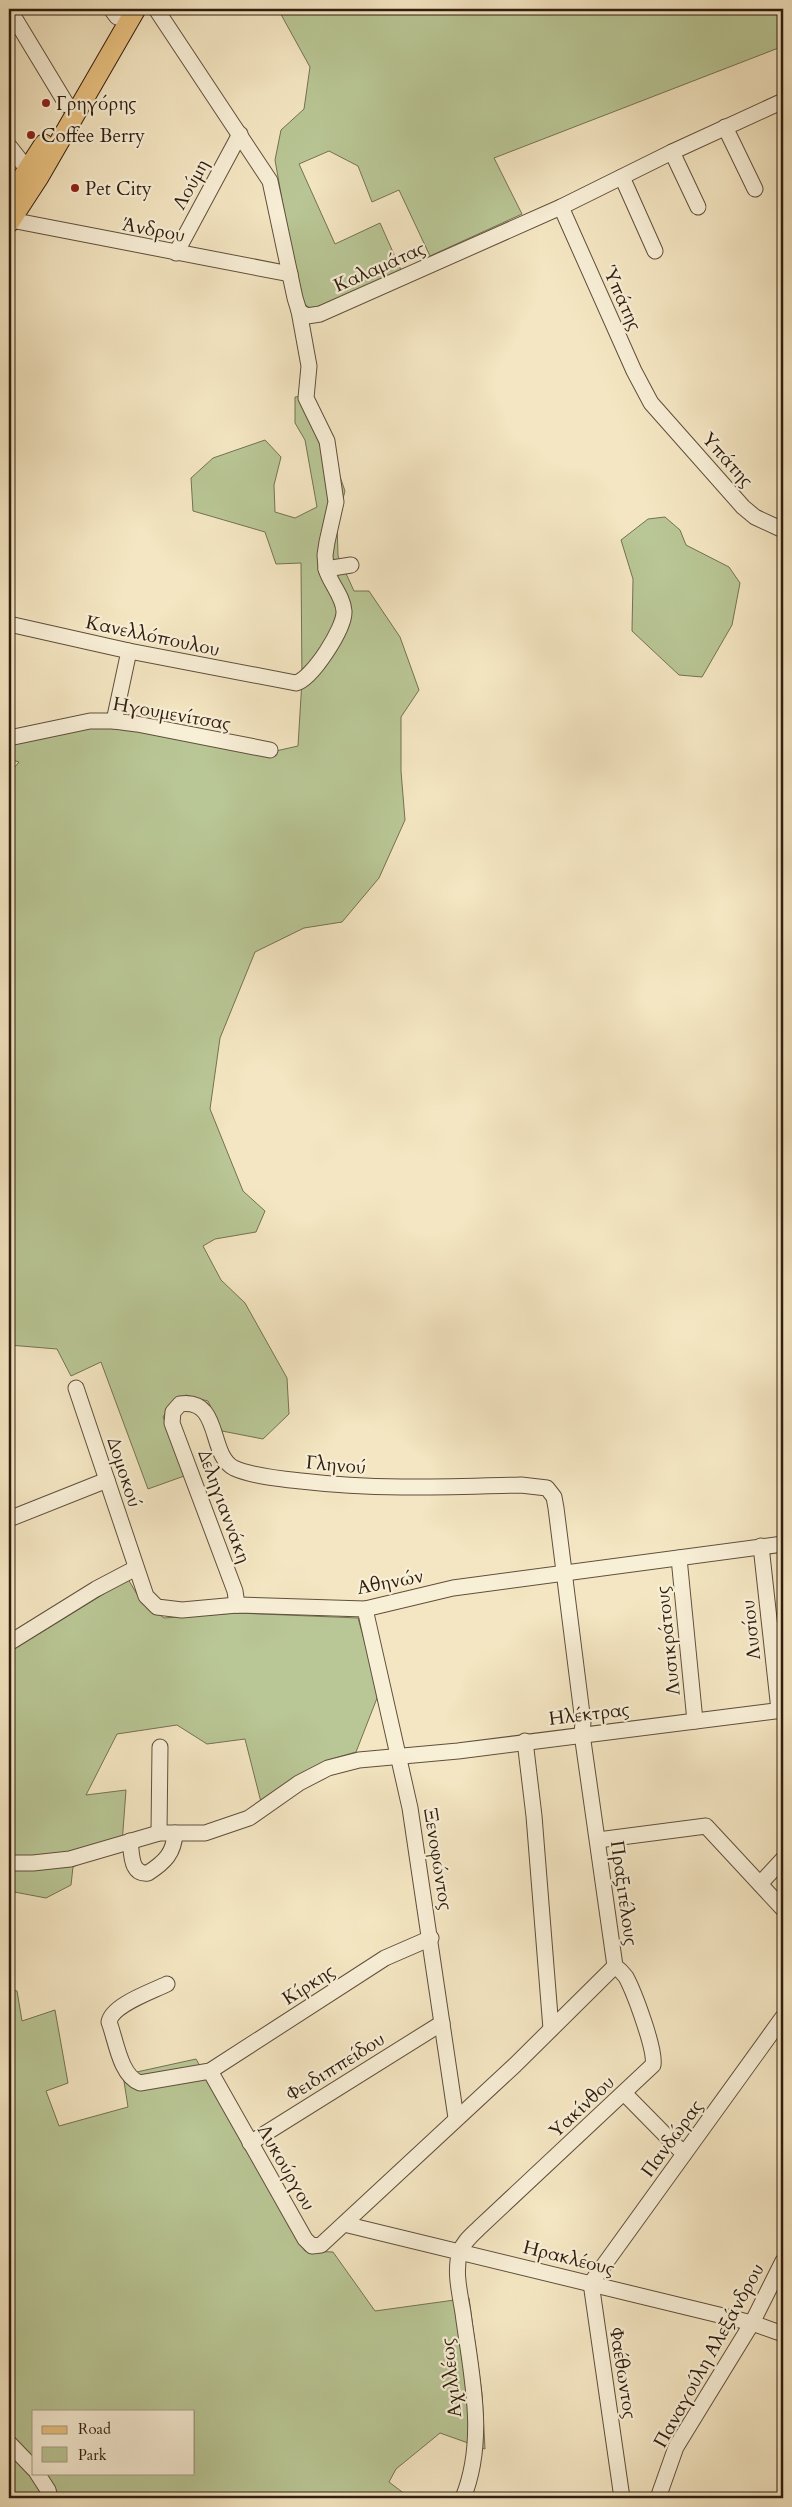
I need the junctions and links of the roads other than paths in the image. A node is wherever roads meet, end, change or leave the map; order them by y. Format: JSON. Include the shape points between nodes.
{"nodes":[{"id":1,"x":9,"y":9,"type":"edge"},
{"id":2,"x":136,"y":9,"type":"edge"},
{"id":3,"x":156,"y":9,"type":"edge"},
{"id":4,"x":117,"y":12,"type":"edge"},
{"id":5,"x":783,"y":101,"type":"edge"},
{"id":6,"x":67,"y":106,"type":"junction"},
{"id":7,"x":725,"y":127,"type":"junction"},
{"id":8,"x":240,"y":134,"type":"junction"},
{"id":9,"x":9,"y":146,"type":"edge"},
{"id":10,"x":672,"y":152,"type":"junction"},
{"id":11,"x":28,"y":170,"type":"junction"},
{"id":12,"x":622,"y":177,"type":"junction"},
{"id":13,"x":755,"y":189,"type":"dead end"},
{"id":14,"x":9,"y":198,"type":"edge"},
{"id":15,"x":561,"y":207,"type":"junction"},
{"id":16,"x":698,"y":207,"type":"dead end"},
{"id":17,"x":10,"y":222,"type":"edge"},
{"id":18,"x":655,"y":251,"type":"dead end"},
{"id":19,"x":176,"y":253,"type":"junction"},
{"id":20,"x":290,"y":274,"type":"junction"},
{"id":21,"x":300,"y":311,"type":"junction"},
{"id":22,"x":651,"y":403,"type":"joint"},
{"id":23,"x":783,"y":530,"type":"edge"},
{"id":24,"x":351,"y":565,"type":"dead end"},
{"id":25,"x":326,"y":569,"type":"junction"},
{"id":26,"x":9,"y":624,"type":"edge"},
{"id":27,"x":129,"y":652,"type":"junction"},
{"id":28,"x":114,"y":721,"type":"junction"},
{"id":29,"x":9,"y":738,"type":"edge"},
{"id":30,"x":270,"y":750,"type":"dead end"},
{"id":31,"x":76,"y":1388,"type":"dead end"},
{"id":32,"x":172,"y":1422,"type":"joint"},
{"id":33,"x":107,"y":1480,"type":"junction"},
{"id":34,"x":547,"y":1488,"type":"joint"},
{"id":35,"x":9,"y":1519,"type":"edge"},
{"id":36,"x":783,"y":1544,"type":"edge"},
{"id":37,"x":761,"y":1546,"type":"junction"},
{"id":38,"x":678,"y":1558,"type":"junction"},
{"id":39,"x":136,"y":1568,"type":"junction"},
{"id":40,"x":563,"y":1573,"type":"junction"},
{"id":41,"x":237,"y":1605,"type":"junction"},
{"id":42,"x":365,"y":1609,"type":"junction"},
{"id":43,"x":9,"y":1641,"type":"edge"},
{"id":44,"x":781,"y":1710,"type":"edge"},
{"id":45,"x":695,"y":1721,"type":"junction"},
{"id":46,"x":582,"y":1734,"type":"junction"},
{"id":47,"x":525,"y":1742,"type":"junction"},
{"id":48,"x":160,"y":1746,"type":"dead end"},
{"id":49,"x":400,"y":1758,"type":"junction"},
{"id":50,"x":159,"y":1833,"type":"junction"},
{"id":51,"x":175,"y":1833,"type":"junction"},
{"id":52,"x":598,"y":1840,"type":"junction"},
{"id":53,"x":130,"y":1841,"type":"junction"},
{"id":54,"x":783,"y":1859,"type":"edge"},
{"id":55,"x":9,"y":1863,"type":"edge"},
{"id":56,"x":760,"y":1884,"type":"junction"},
{"id":57,"x":783,"y":1909,"type":"edge"},
{"id":58,"x":431,"y":1938,"type":"junction"},
{"id":59,"x":615,"y":1966,"type":"junction"},
{"id":60,"x":166,"y":1984,"type":"dead end"},
{"id":61,"x":783,"y":2017,"type":"edge"},
{"id":62,"x":442,"y":2023,"type":"junction"},
{"id":63,"x":551,"y":2029,"type":"junction"},
{"id":64,"x":210,"y":2071,"type":"junction"},
{"id":65,"x":624,"y":2093,"type":"junction"},
{"id":66,"x":456,"y":2118,"type":"junction"},
{"id":67,"x":250,"y":2143,"type":"junction"},
{"id":68,"x":684,"y":2154,"type":"junction"},
{"id":69,"x":344,"y":2224,"type":"junction"},
{"id":70,"x":460,"y":2252,"type":"junction"},
{"id":71,"x":783,"y":2261,"type":"edge"},
{"id":72,"x":591,"y":2283,"type":"junction"},
{"id":73,"x":752,"y":2324,"type":"junction"},
{"id":74,"x":783,"y":2334,"type":"edge"},
{"id":75,"x":9,"y":2443,"type":"edge"},
{"id":76,"x":32,"y":2467,"type":"edge"},
{"id":77,"x":38,"y":2474,"type":"edge"},
{"id":78,"x":50,"y":2498,"type":"edge"},
{"id":79,"x":463,"y":2498,"type":"edge"},
{"id":80,"x":622,"y":2498,"type":"edge"},
{"id":81,"x":658,"y":2498,"type":"edge"}],
"edges":[{"from":1,"to":6,"type":"street"},
{"from":2,"to":17,"type":"main road"},
{"from":3,"to":8,"type":"street"},
{"from":4,"to":6,"type":"main road"},
{"from":5,"to":7,"type":"street","name":"Καλαμάτας"},
{"from":6,"to":11,"type":"main road"},
{"from":7,"to":10,"type":"street","name":"Καλαμάτας"},
{"from":7,"to":13,"type":"street"},
{"from":8,"to":19,"type":"street","name":"Λούμη"},
{"from":8,"to":20,"type":"street","via":[[270,181]]},
{"from":9,"to":11,"type":"street"},
{"from":10,"to":12,"type":"street","name":"Καλαμάτας"},
{"from":10,"to":16,"type":"street"},
{"from":11,"to":14,"type":"main road"},
{"from":12,"to":15,"type":"street","name":"Καλαμάτας"},
{"from":12,"to":18,"type":"street"},
{"from":15,"to":21,"type":"street","name":"Καλαμάτας","via":[[320,314],[307,316]]},
{"from":15,"to":22,"type":"street","name":"Ύπάτης"},
{"from":17,"to":19,"type":"street","name":"Άνδρου"},
{"from":19,"to":20,"type":"street","name":"Άνδρου"},
{"from":20,"to":21,"type":"street"},
{"from":21,"to":25,"type":"street","via":[[309,366],[306,398],[327,441],[336,502],[325,555]]},
{"from":22,"to":23,"type":"street","name":"Υπάτης","via":[[743,507],[755,517]]},
{"from":24,"to":25,"type":"street"},
{"from":25,"to":27,"type":"street","name":"Κανελλόπουλου","via":[[344,610],[343,620],[313,671],[299,682],[289,683]]},
{"from":26,"to":27,"type":"street","name":"Κανελλόπουλου"},
{"from":27,"to":28,"type":"street"},
{"from":28,"to":29,"type":"street","name":"Ηγουμενίτσας","via":[[82,723]]},
{"from":28,"to":30,"type":"street","name":"Ηγουμενίτσας"},
{"from":31,"to":33,"type":"street","name":"Δομοκού"},
{"from":32,"to":34,"type":"street","name":"Γληνού","via":[[173,1412],[180,1404],[194,1406],[209,1418],[227,1462],[234,1468],[277,1478],[351,1487],[521,1485]]},
{"from":32,"to":41,"type":"street","name":"Δεληγιαννάκη","via":[[235,1591]]},
{"from":33,"to":35,"type":"street"},
{"from":33,"to":39,"type":"street","name":"Δομοκού"},
{"from":34,"to":40,"type":"street","name":"Πραξιτέλους","via":[[556,1508]]},
{"from":36,"to":37,"type":"street","name":"Αθηνών"},
{"from":37,"to":38,"type":"street","name":"Αθηνών"},
{"from":37,"to":44,"type":"street","name":"Λυσίου"},
{"from":38,"to":40,"type":"street","name":"Αθηνών"},
{"from":38,"to":45,"type":"street","name":"Λυσικράτους"},
{"from":39,"to":41,"type":"street","name":"Αθηνών","via":[[146,1596],[157,1607],[182,1610]]},
{"from":39,"to":43,"type":"street"},
{"from":40,"to":42,"type":"street","name":"Αθηνών","via":[[453,1588]]},
{"from":40,"to":46,"type":"street","name":"Πραξιτέλους"},
{"from":41,"to":42,"type":"street","name":"Αθηνών"},
{"from":42,"to":49,"type":"street","name":"Ξενοφώντος"},
{"from":44,"to":45,"type":"street","name":"Ηλέκτρας"},
{"from":45,"to":46,"type":"street","name":"Ηλέκτρας"},
{"from":46,"to":47,"type":"street","name":"Ηλέκτρας"},
{"from":46,"to":52,"type":"street","name":"Πραξιτέλους"},
{"from":47,"to":49,"type":"street","name":"Ηλέκτρας"},
{"from":47,"to":63,"type":"street"},
{"from":48,"to":50,"type":"street"},
{"from":49,"to":51,"type":"street","name":"Ηλέκτρας","via":[[359,1760],[328,1768],[299,1783],[249,1818],[205,1834]]},
{"from":49,"to":58,"type":"street","name":"Ξενοφώντος"},
{"from":50,"to":51,"type":"street","name":"Ηλέκτρας"},
{"from":50,"to":53,"type":"street","name":"Ηλέκτρας"},
{"from":51,"to":53,"type":"street","via":[[171,1854],[148,1873],[134,1867]]},
{"from":52,"to":56,"type":"street","via":[[706,1826]]},
{"from":52,"to":59,"type":"street","name":"Πραξιτέλους"},
{"from":53,"to":55,"type":"street","name":"Ηλέκτρας","via":[[70,1859]]},
{"from":54,"to":56,"type":"street"},
{"from":56,"to":57,"type":"street"},
{"from":58,"to":62,"type":"street","name":"Ξενοφώντος"},
{"from":58,"to":64,"type":"street","name":"Κίρκης","via":[[385,1958]]},
{"from":59,"to":63,"type":"street","name":"Πραξιτέλους"},
{"from":59,"to":65,"type":"street","name":"Υακίνθου","via":[[626,1978],[654,2056],[649,2070]]},
{"from":60,"to":64,"type":"street","via":[[118,2008],[110,2016],[126,2071],[140,2083]]},
{"from":61,"to":68,"type":"street","name":"Πανδώρας"},
{"from":62,"to":66,"type":"street","name":"Ξενοφώντος"},
{"from":62,"to":67,"type":"street","name":"Φειδιππείδου"},
{"from":63,"to":66,"type":"street","name":"Πραξιτέλους"},
{"from":64,"to":67,"type":"street","name":"Λυκούργου"},
{"from":65,"to":68,"type":"street"},
{"from":65,"to":70,"type":"street","name":"Υακίνθου","via":[[479,2228]]},
{"from":66,"to":69,"type":"street","name":"Πραξιτέλους"},
{"from":67,"to":69,"type":"street","name":"Λυκούργου","via":[[312,2246],[321,2245]]},
{"from":68,"to":72,"type":"street","name":"Πανδώρας"},
{"from":69,"to":70,"type":"street","name":"Ηρακλέους"},
{"from":70,"to":72,"type":"street","name":"Ηρακλέους"},
{"from":70,"to":79,"type":"street","name":"Αχιλλέως","via":[[459,2289],[476,2448],[470,2482]]},
{"from":71,"to":73,"type":"street","name":"Παναγούλη Αλεξάνδρου"},
{"from":72,"to":73,"type":"street","name":"Ηρακλέους"},
{"from":72,"to":80,"type":"street","name":"Φαέθωντος"},
{"from":73,"to":74,"type":"street","name":"Ηρακλέους"},
{"from":73,"to":81,"type":"street","name":"Παναγούλη Αλεξάνδρου","via":[[676,2447]]},
{"from":75,"to":76,"type":"street"},
{"from":77,"to":78,"type":"street"}]}
